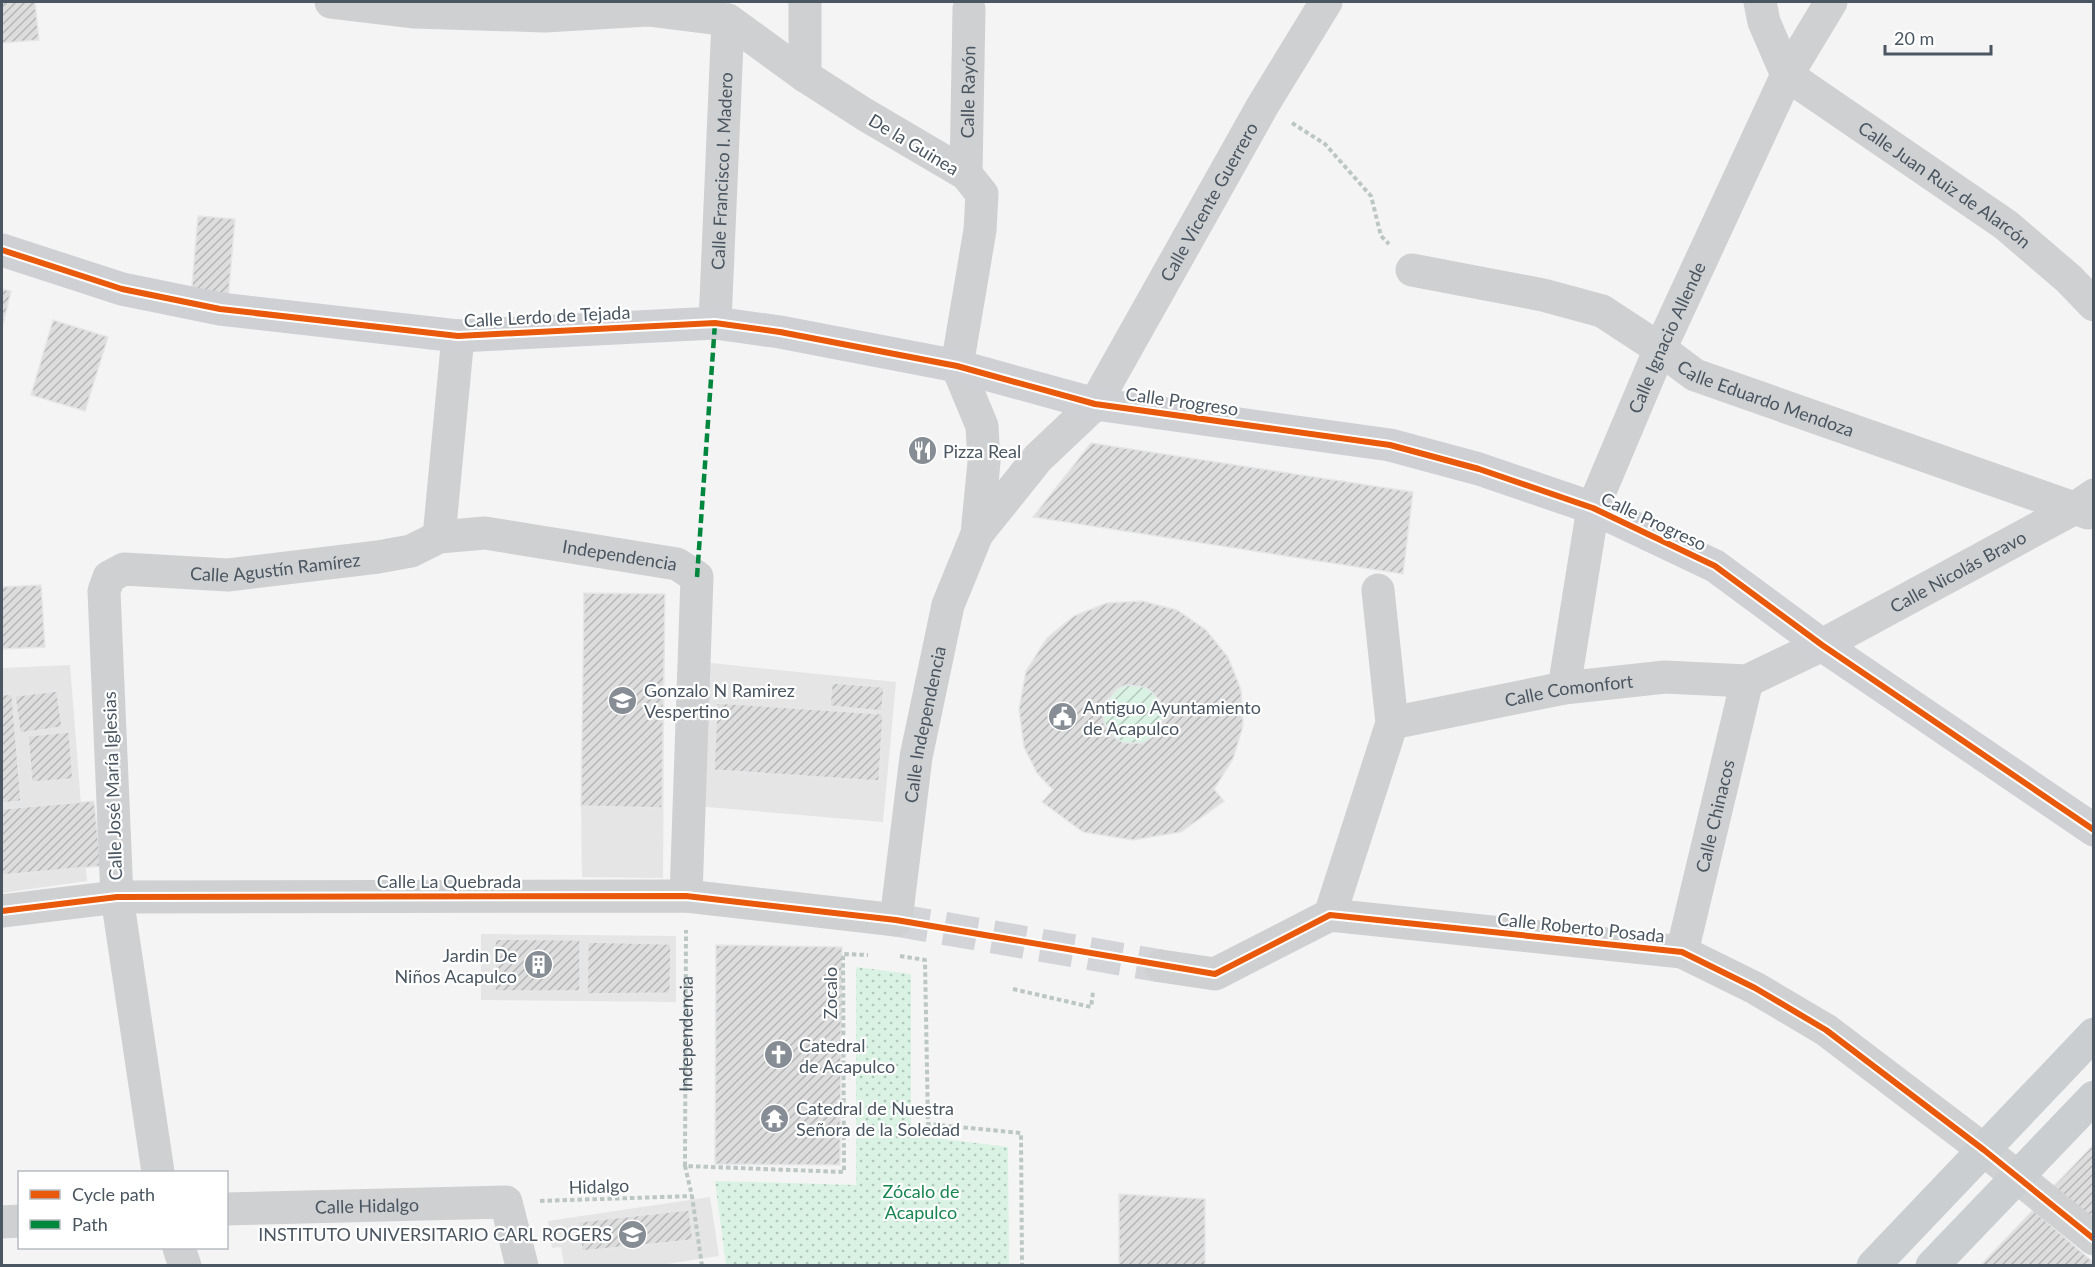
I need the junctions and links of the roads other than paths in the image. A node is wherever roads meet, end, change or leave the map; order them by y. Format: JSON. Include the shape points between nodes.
{"nodes":[{"id":1,"x":331,"y":2,"type":"edge"},
{"id":2,"x":805,"y":2,"type":"edge"},
{"id":3,"x":1326,"y":2,"type":"edge"},
{"id":4,"x":1760,"y":2,"type":"edge"},
{"id":5,"x":1832,"y":2,"type":"edge"},
{"id":6,"x":646,"y":6,"type":"edge"},
{"id":7,"x":415,"y":7,"type":"edge"},
{"id":8,"x":969,"y":9,"type":"dead end"},
{"id":9,"x":728,"y":20,"type":"junction"},
{"id":10,"x":1787,"y":75,"type":"junction"},
{"id":11,"x":805,"y":76,"type":"junction"},
{"id":12,"x":966,"y":174,"type":"junction"},
{"id":13,"x":2,"y":250,"type":"edge"},
{"id":14,"x":1412,"y":270,"type":"road end"},
{"id":15,"x":2094,"y":305,"type":"edge"},
{"id":16,"x":715,"y":323,"type":"junction"},
{"id":17,"x":458,"y":336,"type":"junction"},
{"id":18,"x":1660,"y":349,"type":"junction"},
{"id":19,"x":957,"y":366,"type":"junction"},
{"id":20,"x":1095,"y":404,"type":"junction"},
{"id":21,"x":2088,"y":506,"type":"edge"},
{"id":22,"x":1593,"y":508,"type":"junction"},
{"id":23,"x":976,"y":534,"type":"junction"},
{"id":24,"x":439,"y":537,"type":"junction"},
{"id":25,"x":109,"y":577,"type":"joint"},
{"id":26,"x":1378,"y":590,"type":"dead end"},
{"id":27,"x":1822,"y":645,"type":"junction"},
{"id":28,"x":1747,"y":681,"type":"junction"},
{"id":29,"x":1564,"y":688,"type":"junction"},
{"id":30,"x":1392,"y":723,"type":"junction"},
{"id":31,"x":2094,"y":830,"type":"edge"},
{"id":32,"x":686,"y":896,"type":"junction"},
{"id":33,"x":117,"y":897,"type":"junction"},
{"id":34,"x":2,"y":910,"type":"edge"},
{"id":35,"x":1330,"y":915,"type":"junction"},
{"id":36,"x":896,"y":920,"type":"joint"},
{"id":37,"x":1682,"y":952,"type":"junction"},
{"id":38,"x":1161,"y":966,"type":"tunnel mouth"},
{"id":39,"x":2094,"y":1034,"type":"edge"},
{"id":40,"x":2094,"y":1097,"type":"edge"},
{"id":41,"x":1984,"y":1150,"type":"junction"},
{"id":42,"x":158,"y":1171,"type":"edge"},
{"id":43,"x":2017,"y":1177,"type":"junction"},
{"id":44,"x":228,"y":1209,"type":"edge"},
{"id":45,"x":18,"y":1221,"type":"edge"},
{"id":46,"x":2,"y":1222,"type":"edge"},
{"id":47,"x":2094,"y":1239,"type":"edge"},
{"id":48,"x":179,"y":1249,"type":"edge"},
{"id":49,"x":185,"y":1266,"type":"edge"},
{"id":50,"x":522,"y":1266,"type":"edge"},
{"id":51,"x":1873,"y":1266,"type":"edge"},
{"id":52,"x":1932,"y":1266,"type":"edge"}],
"edges":[{"from":1,"to":7,"type":"street"},
{"from":2,"to":11,"type":"street"},
{"from":3,"to":20,"type":"street","name":"Calle Vicente Guerrero","via":[[1263,105]]},
{"from":4,"to":10,"type":"street","via":[[1764,22]]},
{"from":5,"to":10,"type":"street","name":"Calle Ignacio Allende"},
{"from":6,"to":7,"type":"street","via":[[545,16]]},
{"from":6,"to":9,"type":"street"},
{"from":8,"to":12,"type":"street","name":"Calle Rayón"},
{"from":9,"to":11,"type":"street","name":"De la Guinea"},
{"from":9,"to":16,"type":"street","name":"Calle Francisco I. Madero"},
{"from":10,"to":15,"type":"street","name":"Calle Juan Ruiz de Alarcón","via":[[2006,225]]},
{"from":10,"to":18,"type":"street","name":"Calle Ignacio Allende"},
{"from":11,"to":12,"type":"street","name":"De la Guinea"},
{"from":12,"to":19,"type":"street","name":"De la Guinea","via":[[982,194],[980,230]]},
{"from":13,"to":17,"type":"street","name":"Calle Lerdo de Tejada","via":[[122,289],[220,309]]},
{"from":14,"to":18,"type":"street","name":"Calle Eduardo Mendoza","via":[[1543,295],[1602,311]]},
{"from":16,"to":17,"type":"street","name":"Calle Lerdo de Tejada"},
{"from":16,"to":19,"type":"street","name":"Calle Lerdo de Tejada"},
{"from":17,"to":24,"type":"street"},
{"from":18,"to":21,"type":"street","name":"Calle Eduardo Mendoza","via":[[1695,375]]},
{"from":18,"to":22,"type":"street","name":"Calle Ignacio Allende"},
{"from":19,"to":20,"type":"street","name":"Calle Lerdo de Tejada"},
{"from":19,"to":23,"type":"street","name":"Calle Independencia","via":[[982,426],[984,462]]},
{"from":20,"to":22,"type":"street","name":"Calle Progreso","via":[[1390,445],[1479,469]]},
{"from":20,"to":23,"type":"street","name":"Calle Independencia","via":[[1038,458]]},
{"from":21,"to":27,"type":"street","name":"Calle Nicolás Bravo"},
{"from":22,"to":27,"type":"street","name":"Calle Progreso","via":[[1714,566]]},
{"from":22,"to":29,"type":"street","name":"Calle Ignacio Allende"},
{"from":23,"to":36,"type":"street","name":"Calle Independencia","via":[[948,605],[916,757]]},
{"from":24,"to":25,"type":"street","name":"Calle Agustín Ramírez","via":[[411,550],[344,562],[228,575],[124,569]]},
{"from":24,"to":32,"type":"street","name":"Independencia","via":[[484,533],[677,564],[697,577]]},
{"from":25,"to":33,"type":"street","name":"Calle José María Iglesias","via":[[104,591]]},
{"from":26,"to":30,"type":"street"},
{"from":27,"to":28,"type":"street","name":"Calle Nicolás Bravo"},
{"from":27,"to":31,"type":"street","name":"Calle Progreso"},
{"from":28,"to":29,"type":"street","name":"Calle Comonfort","via":[[1665,677]]},
{"from":28,"to":37,"type":"street","name":"Calle Chinacos"},
{"from":29,"to":30,"type":"street","name":"Calle Comonfort"},
{"from":30,"to":35,"type":"street"},
{"from":32,"to":33,"type":"street","name":"Calle La Quebrada"},
{"from":32,"to":36,"type":"street","name":"Calle La Quebrada"},
{"from":33,"to":34,"type":"street","name":"Calle La Quebrada"},
{"from":33,"to":42,"type":"street","name":"Calle José María Iglesias"},
{"from":35,"to":37,"type":"street","name":"Calle Roberto Posada"},
{"from":35,"to":38,"type":"street","via":[[1215,974]]},
{"from":37,"to":41,"type":"street","name":"Calle Roberto Posada","via":[[1755,988],[1826,1030]]},
{"from":39,"to":41,"type":"main road"},
{"from":40,"to":43,"type":"main road"},
{"from":41,"to":43,"type":"street","name":"Calle Roberto Posada"},
{"from":41,"to":51,"type":"main road"},
{"from":43,"to":47,"type":"street","name":"Calle Roberto Posada"},
{"from":43,"to":52,"type":"main road"},
{"from":44,"to":50,"type":"street","name":"Calle Hidalgo","via":[[507,1202]]},
{"from":45,"to":46,"type":"street"},
{"from":48,"to":49,"type":"street"}]}
